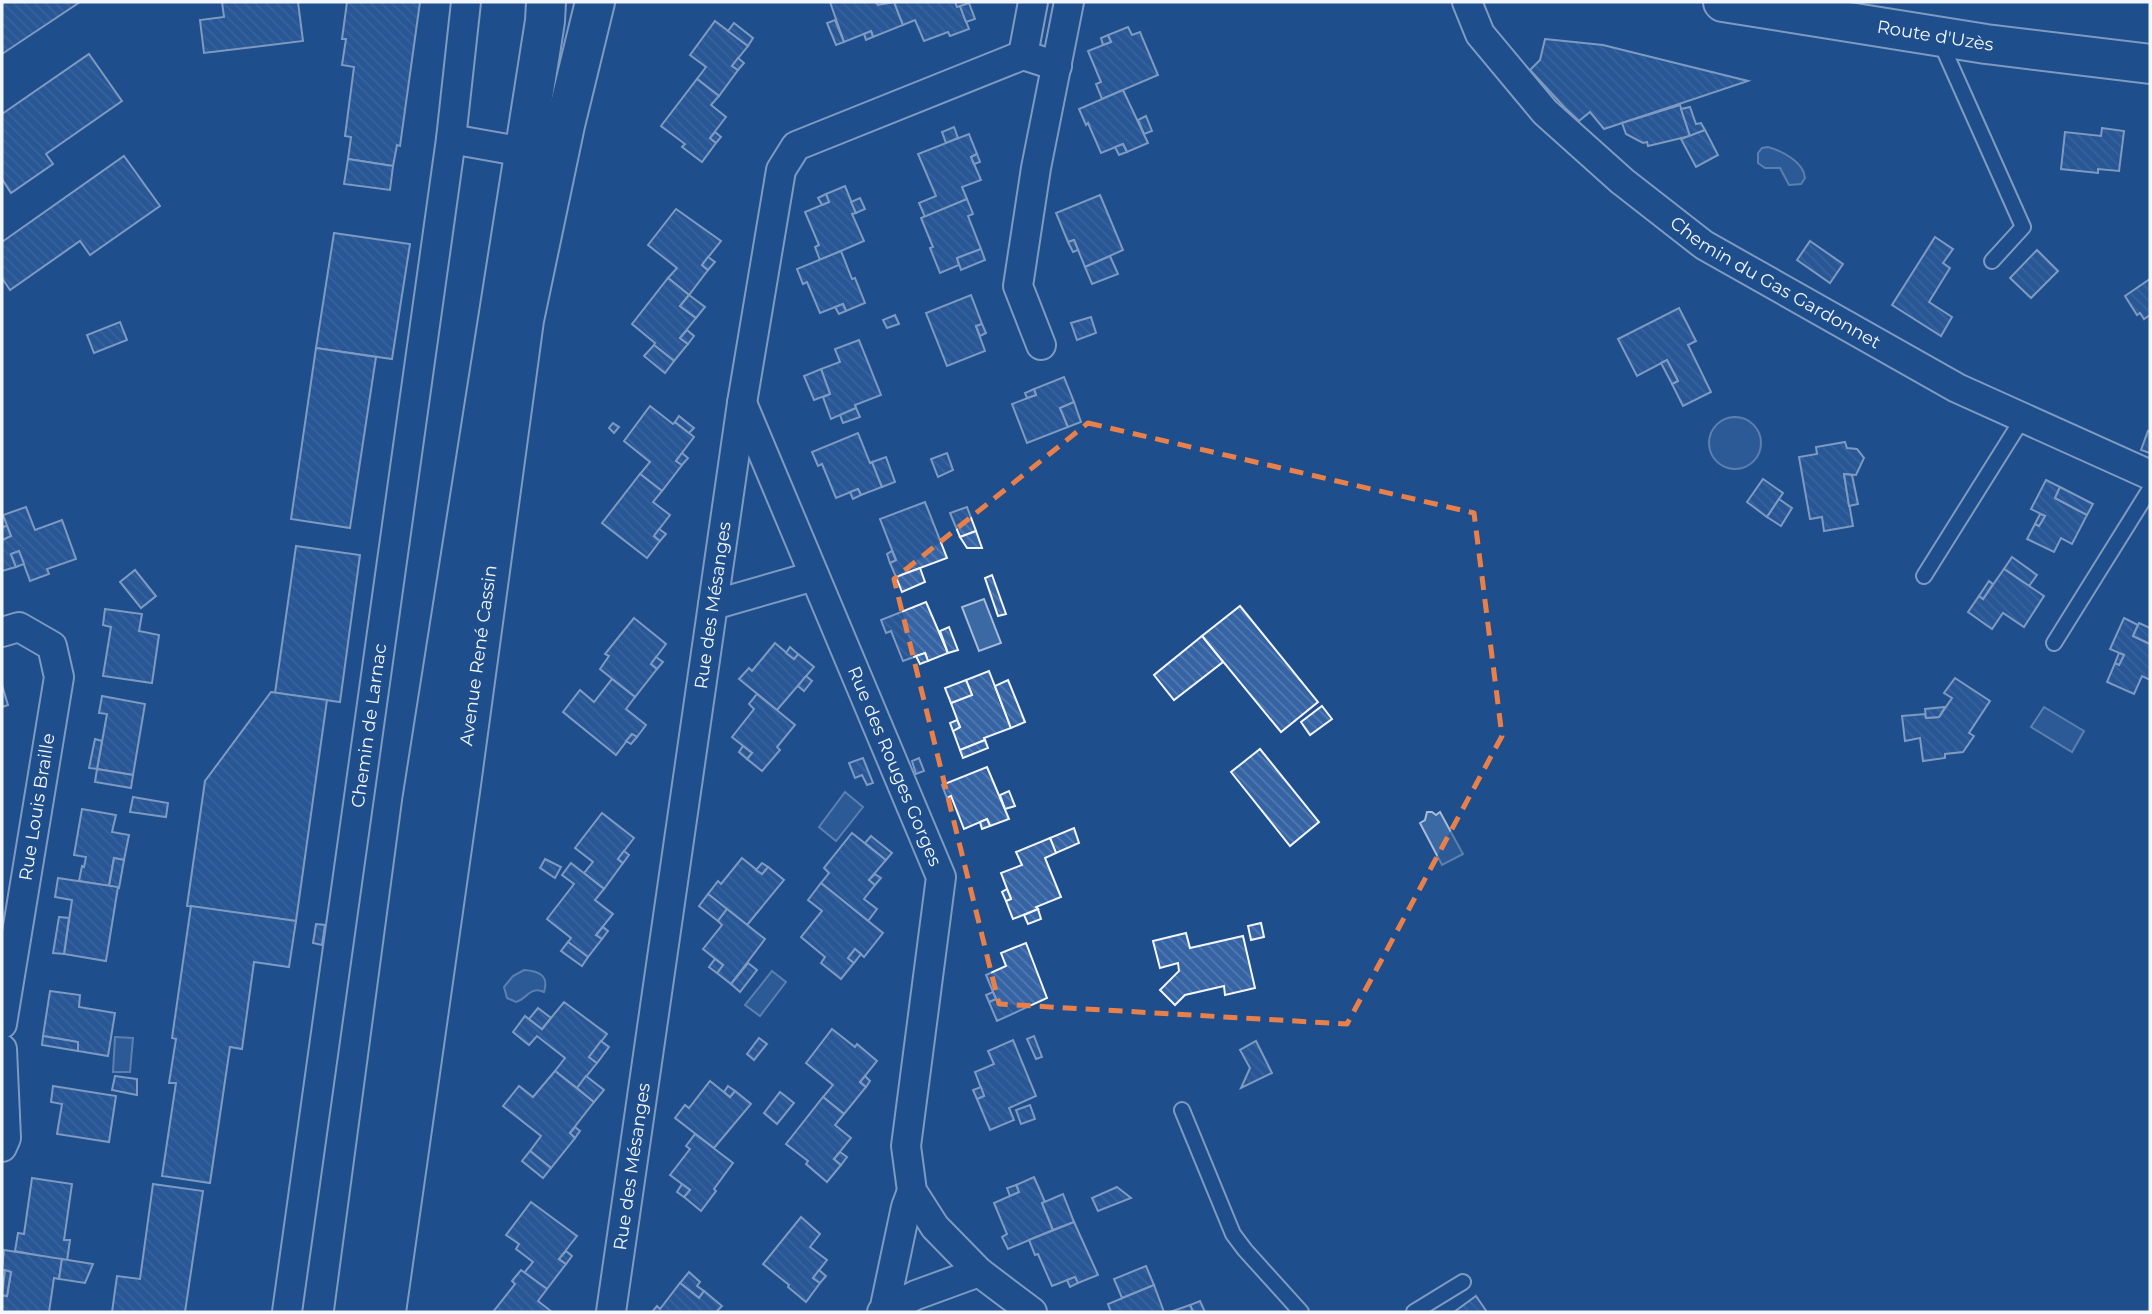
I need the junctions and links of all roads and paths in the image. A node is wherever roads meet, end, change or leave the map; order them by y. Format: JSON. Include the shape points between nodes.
{"nodes":[{"id":1,"x":466,"y":2,"type":"edge"},
{"id":2,"x":546,"y":2,"type":"edge"},
{"id":3,"x":595,"y":2,"type":"edge"},
{"id":4,"x":1033,"y":2,"type":"edge"},
{"id":5,"x":1069,"y":2,"type":"edge"},
{"id":6,"x":1466,"y":2,"type":"edge"},
{"id":7,"x":1723,"y":2,"type":"edge"},
{"id":8,"x":1938,"y":36,"type":"junction"},
{"id":9,"x":1023,"y":55,"type":"junction"},
{"id":10,"x":2150,"y":64,"type":"edge"},
{"id":11,"x":1057,"y":66,"type":"junction"},
{"id":12,"x":451,"y":139,"type":"junction"},
{"id":13,"x":524,"y":152,"type":"junction"},
{"id":14,"x":1992,"y":261,"type":"dead end"},
{"id":15,"x":1041,"y":345,"type":"dead end"},
{"id":16,"x":742,"y":403,"type":"junction"},
{"id":17,"x":2023,"y":418,"type":"junction"},
{"id":18,"x":2150,"y":475,"type":"edge"},
{"id":19,"x":2150,"y":489,"type":"edge"},
{"id":20,"x":814,"y":576,"type":"junction"},
{"id":21,"x":1924,"y":576,"type":"dead end"},
{"id":22,"x":713,"y":605,"type":"junction"},
{"id":23,"x":2,"y":632,"type":"edge"},
{"id":24,"x":2054,"y":643,"type":"dead end"},
{"id":25,"x":2,"y":1024,"type":"edge"},
{"id":26,"x":2,"y":1049,"type":"edge"},
{"id":27,"x":1182,"y":1110,"type":"dead end"},
{"id":28,"x":2,"y":1147,"type":"edge"},
{"id":29,"x":912,"y":1191,"type":"junction"},
{"id":30,"x":979,"y":1272,"type":"junction"},
{"id":31,"x":1463,"y":1282,"type":"dead end"},
{"id":32,"x":287,"y":1312,"type":"edge"},
{"id":33,"x":354,"y":1312,"type":"edge"},
{"id":34,"x":386,"y":1312,"type":"edge"},
{"id":35,"x":611,"y":1312,"type":"edge"},
{"id":36,"x":883,"y":1312,"type":"edge"},
{"id":37,"x":1032,"y":1312,"type":"edge"},
{"id":38,"x":1301,"y":1312,"type":"edge"},
{"id":39,"x":1414,"y":1312,"type":"edge"}],
"edges":[{"from":1,"to":12,"type":"street","name":"Chemin de Larnac"},
{"from":2,"to":13,"type":"main road","name":"Avenue René Cassin"},
{"from":3,"to":34,"type":"main road","name":"Avenue René Cassin","via":[[524,320]]},
{"from":4,"to":9,"type":"street"},
{"from":5,"to":11,"type":"street"},
{"from":6,"to":17,"type":"street","name":"Chemin du Gas Gardonnet","via":[[1480,34],[1545,111],[1622,181],[1704,245],[1956,388]]},
{"from":7,"to":8,"type":"main road","name":"Route d'Uzès"},
{"from":8,"to":10,"type":"main road","name":"Route d'Uzès"},
{"from":8,"to":14,"type":"lane","via":[[2023,227]]},
{"from":9,"to":11,"type":"street"},
{"from":9,"to":16,"type":"street","name":"Rue des Mésanges","via":[[796,146],[781,170]]},
{"from":11,"to":15,"type":"street","via":[[1018,286]]},
{"from":12,"to":13,"type":"street"},
{"from":12,"to":32,"type":"street","name":"Chemin de Larnac"},
{"from":13,"to":33,"type":"main road","name":"Avenue René Cassin","via":[[422,802]]},
{"from":16,"to":20,"type":"street","name":"Rue des Rouges Gorges"},
{"from":16,"to":22,"type":"street","name":"Rue des Mésanges"},
{"from":17,"to":18,"type":"street","name":"Chemin du Gas Gardonnet"},
{"from":17,"to":21,"type":"lane"},
{"from":19,"to":24,"type":"lane"},
{"from":20,"to":22,"type":"street"},
{"from":20,"to":29,"type":"street","name":"Rue des Rouges Gorges","via":[[941,877],[906,1146]]},
{"from":22,"to":35,"type":"street","name":"Rue des Mésanges"},
{"from":23,"to":25,"type":"street","name":"Rue Louis Braille","via":[[19,628],[51,646],[58,677]]},
{"from":26,"to":28,"type":"street","via":[[6,1138]]},
{"from":27,"to":38,"type":"lane","via":[[1233,1234]]},
{"from":29,"to":30,"type":"street","name":"Rue des Rouges Gorges","via":[[935,1227]]},
{"from":29,"to":36,"type":"street","name":"Rue des Rouges Gorges"},
{"from":30,"to":36,"type":"street","name":"Rue des Rouges Gorges","via":[[916,1294]]},
{"from":30,"to":37,"type":"street","name":"Rue des Rouges Gorges"},
{"from":31,"to":39,"type":"lane"}]}
